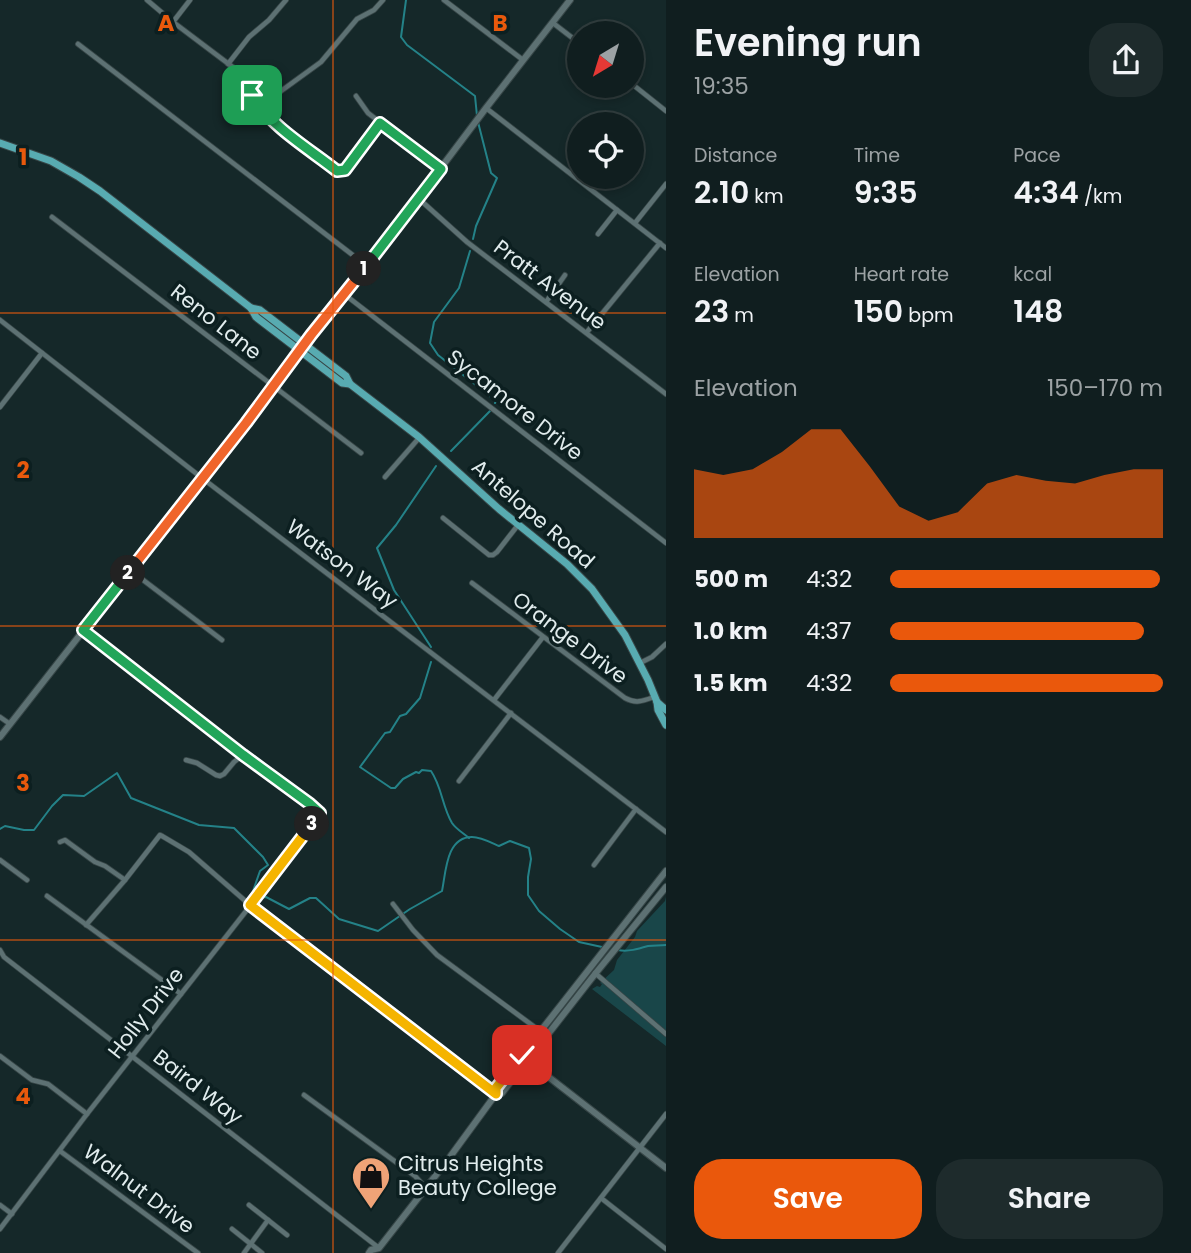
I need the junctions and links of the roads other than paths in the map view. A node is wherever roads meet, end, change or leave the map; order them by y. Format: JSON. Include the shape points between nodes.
{"nodes":[{"id":1,"x":147,"y":0,"type":"edge"},
{"id":2,"x":190,"y":0,"type":"edge"},
{"id":3,"x":286,"y":0,"type":"edge"},
{"id":4,"x":383,"y":0,"type":"edge"},
{"id":5,"x":444,"y":0,"type":"edge"},
{"id":6,"x":570,"y":0,"type":"edge"},
{"id":7,"x":173,"y":22,"type":"junction"},
{"id":8,"x":553,"y":23,"type":"junction"},
{"id":9,"x":567,"y":34,"type":"edge"},
{"id":10,"x":79,"y":44,"type":"dead end"},
{"id":11,"x":523,"y":61,"type":"junction"},
{"id":12,"x":228,"y":64,"type":"junction"},
{"id":13,"x":644,"y":94,"type":"edge"},
{"id":14,"x":356,"y":96,"type":"dead end"},
{"id":15,"x":259,"y":107,"type":"junction"},
{"id":16,"x":484,"y":110,"type":"junction"},
{"id":17,"x":666,"y":111,"type":"edge"},
{"id":18,"x":380,"y":123,"type":"junction"},
{"id":19,"x":0,"y":142,"type":"edge"},
{"id":20,"x":441,"y":169,"type":"junction"},
{"id":21,"x":666,"y":184,"type":"edge"},
{"id":22,"x":418,"y":198,"type":"junction"},
{"id":23,"x":617,"y":210,"type":"junction"},
{"id":24,"x":52,"y":217,"type":"dead end"},
{"id":25,"x":635,"y":223,"type":"junction"},
{"id":26,"x":598,"y":234,"type":"dead end"},
{"id":27,"x":660,"y":243,"type":"junction"},
{"id":28,"x":666,"y":248,"type":"edge"},
{"id":29,"x":367,"y":266,"type":"junction"},
{"id":30,"x":565,"y":275,"type":"dead end"},
{"id":31,"x":344,"y":294,"type":"junction"},
{"id":32,"x":546,"y":302,"type":"junction"},
{"id":33,"x":0,"y":320,"type":"edge"},
{"id":34,"x":587,"y":332,"type":"junction"},
{"id":35,"x":302,"y":347,"type":"junction"},
{"id":36,"x":42,"y":353,"type":"junction"},
{"id":37,"x":273,"y":386,"type":"junction"},
{"id":38,"x":666,"y":394,"type":"edge"},
{"id":39,"x":0,"y":407,"type":"edge"},
{"id":40,"x":419,"y":437,"type":"junction"},
{"id":41,"x":360,"y":453,"type":"dead end"},
{"id":42,"x":385,"y":477,"type":"dead end"},
{"id":43,"x":202,"y":478,"type":"junction"},
{"id":44,"x":443,"y":518,"type":"dead end"},
{"id":45,"x":518,"y":524,"type":"junction"},
{"id":46,"x":666,"y":543,"type":"edge"},
{"id":47,"x":130,"y":570,"type":"junction"},
{"id":48,"x":472,"y":583,"type":"dead end"},
{"id":49,"x":83,"y":630,"type":"junction"},
{"id":50,"x":542,"y":638,"type":"junction"},
{"id":51,"x":222,"y":640,"type":"dead end"},
{"id":52,"x":666,"y":644,"type":"edge"},
{"id":53,"x":640,"y":663,"type":"junction"},
{"id":54,"x":656,"y":699,"type":"junction"},
{"id":55,"x":494,"y":700,"type":"junction"},
{"id":56,"x":666,"y":710,"type":"edge"},
{"id":57,"x":511,"y":713,"type":"junction"},
{"id":58,"x":0,"y":717,"type":"edge"},
{"id":59,"x":10,"y":724,"type":"junction"},
{"id":60,"x":666,"y":725,"type":"edge"},
{"id":61,"x":0,"y":737,"type":"edge"},
{"id":62,"x":243,"y":755,"type":"junction"},
{"id":63,"x":186,"y":760,"type":"dead end"},
{"id":64,"x":459,"y":781,"type":"dead end"},
{"id":65,"x":636,"y":809,"type":"junction"},
{"id":66,"x":666,"y":832,"type":"edge"},
{"id":67,"x":60,"y":842,"type":"dead end"},
{"id":68,"x":0,"y":860,"type":"edge"},
{"id":69,"x":594,"y":865,"type":"dead end"},
{"id":70,"x":666,"y":872,"type":"edge"},
{"id":71,"x":27,"y":880,"type":"dead end"},
{"id":72,"x":125,"y":880,"type":"junction"},
{"id":73,"x":666,"y":887,"type":"edge"},
{"id":74,"x":47,"y":896,"type":"dead end"},
{"id":75,"x":393,"y":904,"type":"dead end"},
{"id":76,"x":250,"y":905,"type":"junction"},
{"id":77,"x":86,"y":925,"type":"junction"},
{"id":78,"x":0,"y":950,"type":"edge"},
{"id":79,"x":589,"y":968,"type":"junction"},
{"id":80,"x":595,"y":974,"type":"junction"},
{"id":81,"x":181,"y":994,"type":"junction"},
{"id":82,"x":540,"y":1031,"type":"junction"},
{"id":83,"x":666,"y":1034,"type":"edge"},
{"id":84,"x":0,"y":1056,"type":"edge"},
{"id":85,"x":133,"y":1056,"type":"junction"},
{"id":86,"x":528,"y":1061,"type":"junction"},
{"id":87,"x":496,"y":1094,"type":"junction"},
{"id":88,"x":304,"y":1095,"type":"dead end"},
{"id":89,"x":87,"y":1114,"type":"junction"},
{"id":90,"x":666,"y":1114,"type":"edge"},
{"id":91,"x":639,"y":1148,"type":"junction"},
{"id":92,"x":61,"y":1151,"type":"junction"},
{"id":93,"x":666,"y":1168,"type":"edge"},
{"id":94,"x":426,"y":1188,"type":"junction"},
{"id":95,"x":601,"y":1198,"type":"junction"},
{"id":96,"x":0,"y":1205,"type":"edge"},
{"id":97,"x":249,"y":1205,"type":"dead end"},
{"id":98,"x":12,"y":1214,"type":"junction"},
{"id":99,"x":268,"y":1220,"type":"junction"},
{"id":100,"x":0,"y":1229,"type":"edge"},
{"id":101,"x":232,"y":1229,"type":"dead end"},
{"id":102,"x":287,"y":1235,"type":"dead end"},
{"id":103,"x":251,"y":1244,"type":"junction"},
{"id":104,"x":562,"y":1248,"type":"junction"},
{"id":105,"x":666,"y":1249,"type":"edge"},
{"id":106,"x":378,"y":1250,"type":"edge"},
{"id":107,"x":198,"y":1253,"type":"edge"},
{"id":108,"x":244,"y":1253,"type":"edge"},
{"id":109,"x":262,"y":1253,"type":"edge"},
{"id":110,"x":369,"y":1253,"type":"edge"},
{"id":111,"x":558,"y":1253,"type":"edge"},
{"id":112,"x":569,"y":1253,"type":"edge"}],
"edges":[{"from":1,"to":7,"type":"street"},
{"from":2,"to":7,"type":"street"},
{"from":3,"to":12,"type":"street"},
{"from":4,"to":15,"type":"street","via":[[357,19],[321,62]]},
{"from":5,"to":11,"type":"street"},
{"from":6,"to":8,"type":"street"},
{"from":7,"to":12,"type":"street"},
{"from":8,"to":9,"type":"street"},
{"from":8,"to":11,"type":"street"},
{"from":10,"to":29,"type":"street"},
{"from":11,"to":16,"type":"street"},
{"from":12,"to":15,"type":"street","via":[[244,78]]},
{"from":13,"to":17,"type":"street"},
{"from":14,"to":18,"type":"street"},
{"from":15,"to":18,"type":"street","via":[[337,171],[345,170]]},
{"from":16,"to":20,"type":"street"},
{"from":16,"to":23,"type":"street"},
{"from":18,"to":20,"type":"street"},
{"from":19,"to":35,"type":"main road","name":"Antelope Road","via":[[51,161],[100,191],[251,308],[260,310]]},
{"from":20,"to":22,"type":"street"},
{"from":21,"to":25,"type":"street"},
{"from":22,"to":29,"type":"street"},
{"from":22,"to":32,"type":"street","name":"Pratt Avenue","via":[[467,243]]},
{"from":23,"to":25,"type":"street"},
{"from":23,"to":26,"type":"street"},
{"from":24,"to":37,"type":"street","name":"Reno Lane"},
{"from":25,"to":27,"type":"street"},
{"from":27,"to":28,"type":"street"},
{"from":27,"to":34,"type":"street"},
{"from":29,"to":31,"type":"street"},
{"from":30,"to":32,"type":"street"},
{"from":31,"to":35,"type":"street"},
{"from":31,"to":46,"type":"street","name":"Sycamore Drive"},
{"from":32,"to":34,"type":"street","name":"Pratt Avenue"},
{"from":33,"to":36,"type":"street","name":"Watson Way"},
{"from":34,"to":38,"type":"street","name":"Pratt Avenue"},
{"from":35,"to":37,"type":"street"},
{"from":35,"to":40,"type":"main road","name":"Antelope Road","via":[[346,376],[350,384]]},
{"from":36,"to":39,"type":"street"},
{"from":36,"to":43,"type":"street","name":"Watson Way"},
{"from":37,"to":41,"type":"street","name":"Reno Lane"},
{"from":37,"to":43,"type":"street"},
{"from":40,"to":42,"type":"street"},
{"from":40,"to":45,"type":"main road","name":"Antelope Road"},
{"from":43,"to":47,"type":"street"},
{"from":43,"to":55,"type":"street","name":"Watson Way"},
{"from":44,"to":45,"type":"street","via":[[489,555],[497,552]]},
{"from":45,"to":53,"type":"main road","name":"Antelope Road","via":[[592,589]]},
{"from":47,"to":49,"type":"street"},
{"from":47,"to":51,"type":"street"},
{"from":48,"to":50,"type":"street","name":"Orange Drive"},
{"from":49,"to":59,"type":"street"},
{"from":49,"to":62,"type":"street"},
{"from":50,"to":54,"type":"street","name":"Orange Drive","via":[[630,701]]},
{"from":50,"to":55,"type":"street"},
{"from":52,"to":53,"type":"street"},
{"from":53,"to":54,"type":"main road","name":"Antelope Road"},
{"from":54,"to":56,"type":"main road","name":"Antelope Road"},
{"from":54,"to":60,"type":"main road","name":"Antelope Road"},
{"from":55,"to":57,"type":"street","name":"Watson Way"},
{"from":57,"to":64,"type":"street"},
{"from":57,"to":65,"type":"street","name":"Watson Way"},
{"from":58,"to":59,"type":"street"},
{"from":59,"to":61,"type":"street"},
{"from":62,"to":63,"type":"street","via":[[220,776]]},
{"from":62,"to":76,"type":"street","name":"Holly Drive","via":[[320,813]]},
{"from":65,"to":66,"type":"street","name":"Watson Way"},
{"from":65,"to":69,"type":"street"},
{"from":67,"to":72,"type":"street","via":[[65,840]]},
{"from":68,"to":71,"type":"street"},
{"from":70,"to":79,"type":"street"},
{"from":72,"to":76,"type":"street","via":[[160,835],[189,852]]},
{"from":72,"to":77,"type":"street"},
{"from":73,"to":80,"type":"street"},
{"from":74,"to":77,"type":"street"},
{"from":75,"to":82,"type":"street","via":[[437,955]]},
{"from":76,"to":81,"type":"street","name":"Holly Drive"},
{"from":76,"to":87,"type":"street"},
{"from":77,"to":81,"type":"street"},
{"from":78,"to":85,"type":"street","name":"Baird Way"},
{"from":79,"to":80,"type":"street"},
{"from":79,"to":82,"type":"street"},
{"from":80,"to":83,"type":"street"},
{"from":80,"to":86,"type":"street"},
{"from":81,"to":85,"type":"street","name":"Holly Drive"},
{"from":82,"to":87,"type":"street"},
{"from":84,"to":89,"type":"street"},
{"from":85,"to":89,"type":"street","name":"Holly Drive"},
{"from":85,"to":106,"type":"street","name":"Baird Way"},
{"from":86,"to":87,"type":"street","via":[[502,1093]]},
{"from":86,"to":91,"type":"street"},
{"from":87,"to":94,"type":"street"},
{"from":88,"to":94,"type":"street"},
{"from":89,"to":92,"type":"street","name":"Holly Drive"},
{"from":90,"to":91,"type":"street"},
{"from":91,"to":93,"type":"street"},
{"from":91,"to":95,"type":"street"},
{"from":92,"to":98,"type":"street","name":"Holly Drive"},
{"from":92,"to":107,"type":"street","name":"Walnut Drive"},
{"from":94,"to":106,"type":"street"},
{"from":95,"to":104,"type":"street"},
{"from":95,"to":105,"type":"street"},
{"from":96,"to":98,"type":"street"},
{"from":97,"to":99,"type":"street"},
{"from":98,"to":100,"type":"street","name":"Holly Drive"},
{"from":99,"to":102,"type":"street"},
{"from":99,"to":103,"type":"street"},
{"from":101,"to":103,"type":"street"},
{"from":103,"to":108,"type":"street"},
{"from":103,"to":109,"type":"street"},
{"from":104,"to":111,"type":"street"},
{"from":104,"to":112,"type":"street"},
{"from":106,"to":110,"type":"street"}]}
